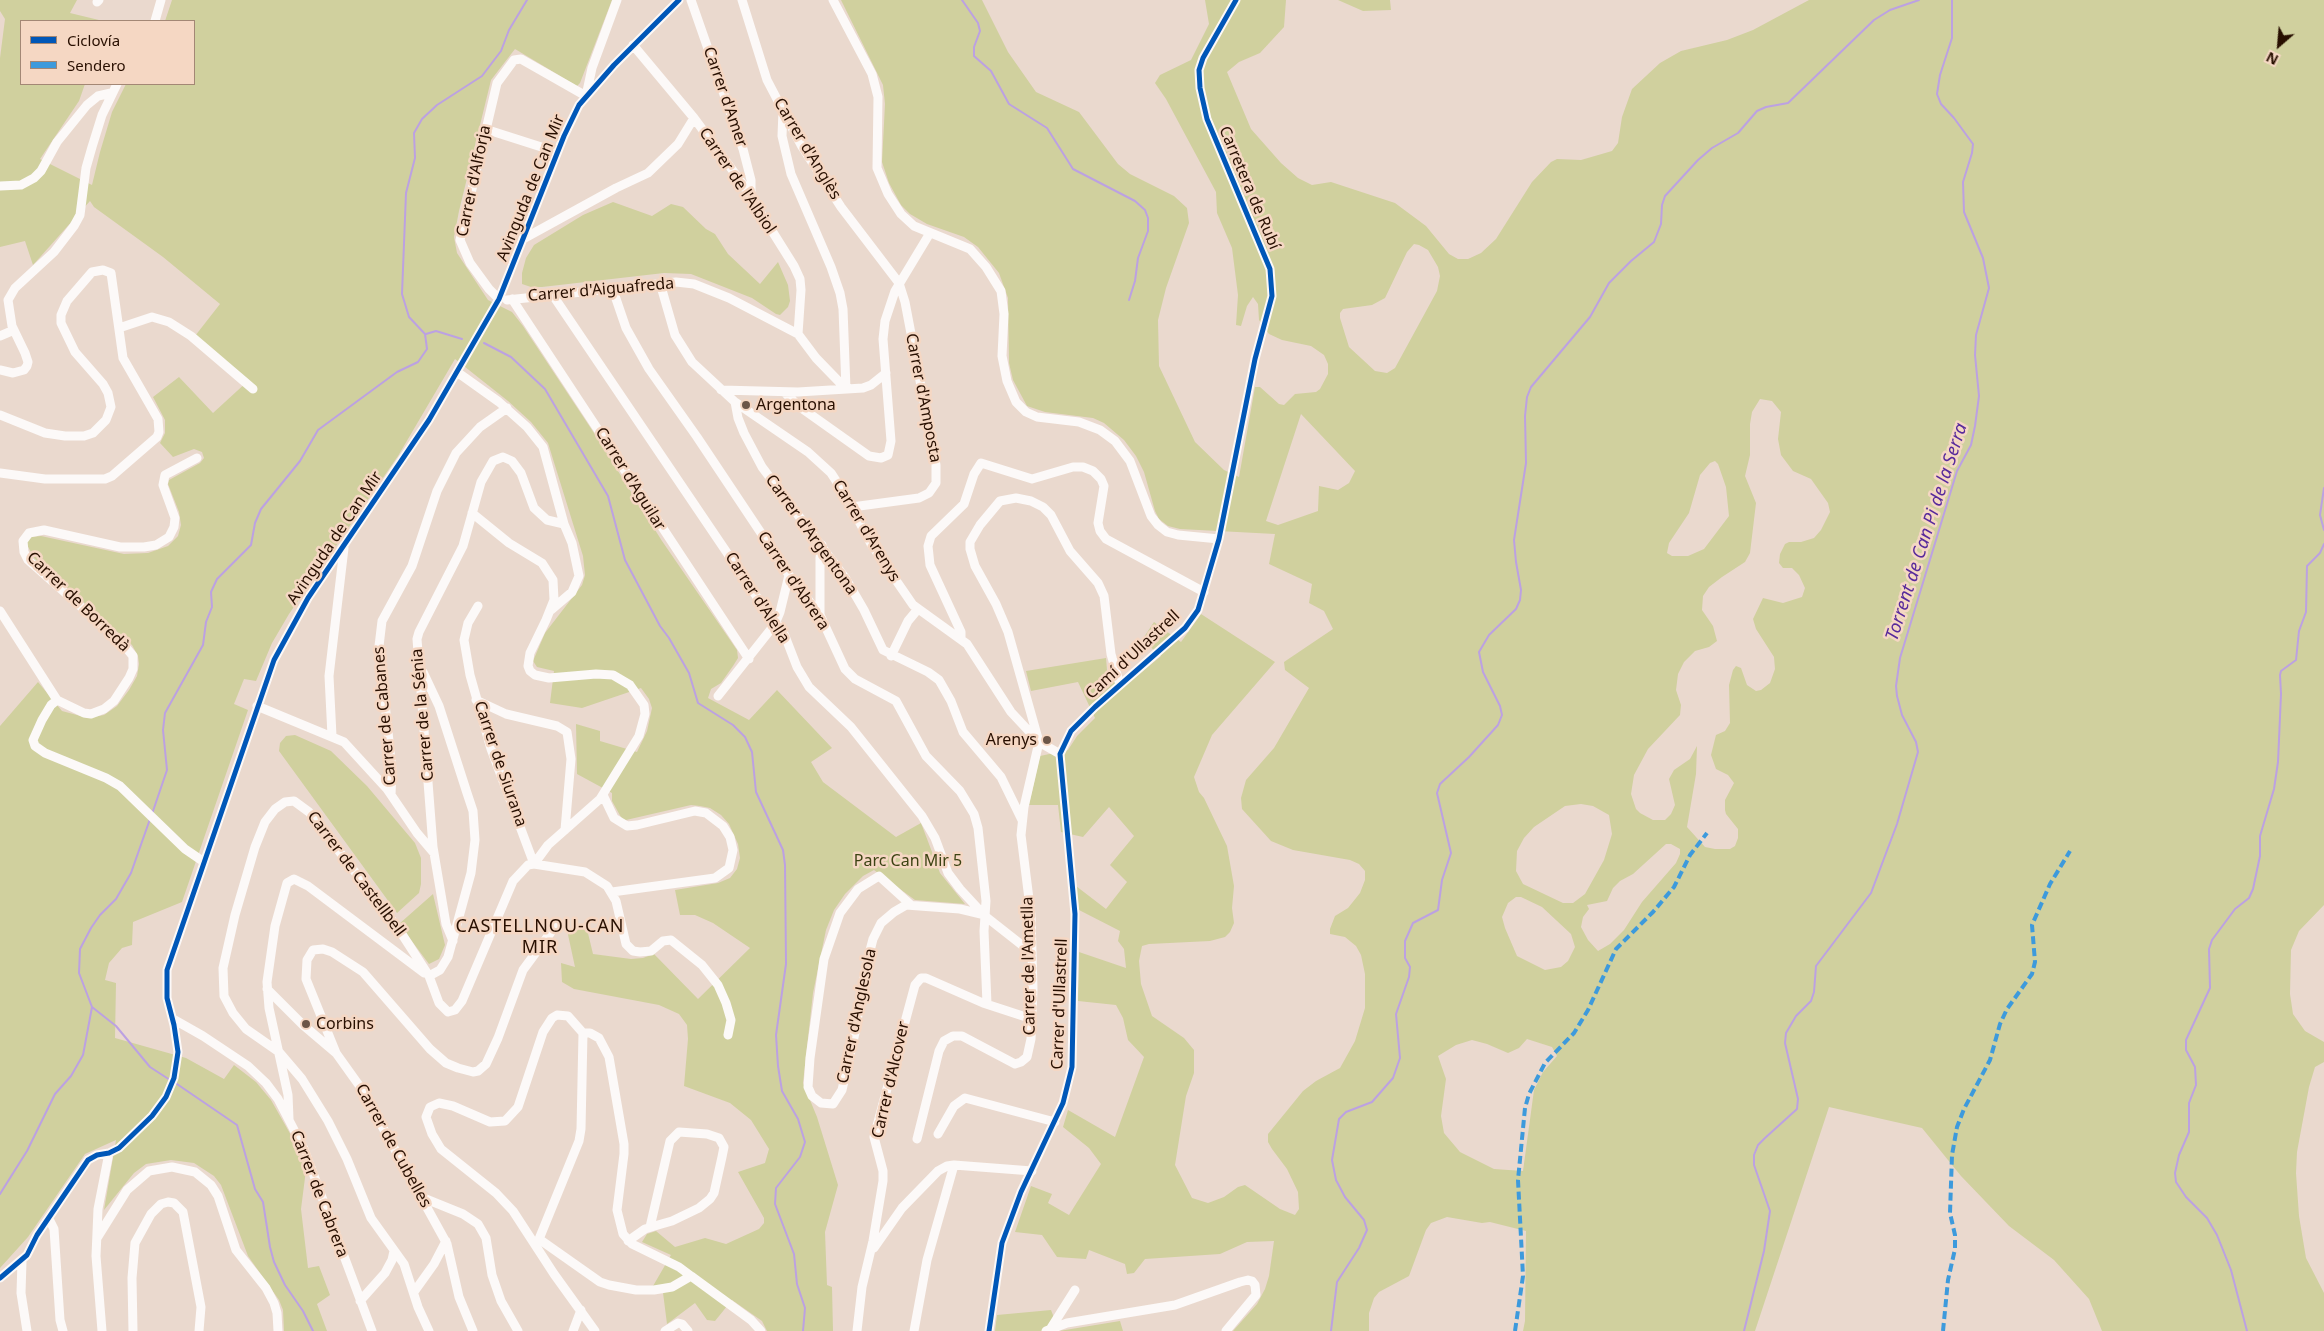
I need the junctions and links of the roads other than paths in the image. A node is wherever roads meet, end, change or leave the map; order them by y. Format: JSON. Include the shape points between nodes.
{"nodes":[{"id":1,"x":161,"y":0,"type":"edge"},
{"id":2,"x":617,"y":0,"type":"edge"},
{"id":3,"x":679,"y":0,"type":"edge"},
{"id":4,"x":691,"y":0,"type":"edge"},
{"id":5,"x":742,"y":0,"type":"edge"},
{"id":6,"x":833,"y":0,"type":"edge"},
{"id":7,"x":1236,"y":0,"type":"edge"},
{"id":8,"x":155,"y":20,"type":"edge"},
{"id":9,"x":633,"y":44,"type":"junction"},
{"id":10,"x":115,"y":85,"type":"edge"},
{"id":11,"x":111,"y":93,"type":"junction"},
{"id":12,"x":586,"y":96,"type":"junction"},
{"id":13,"x":784,"y":111,"type":"junction"},
{"id":14,"x":694,"y":118,"type":"junction"},
{"id":15,"x":485,"y":129,"type":"junction"},
{"id":16,"x":557,"y":152,"type":"junction"},
{"id":17,"x":0,"y":186,"type":"edge"},
{"id":18,"x":751,"y":196,"type":"junction"},
{"id":19,"x":930,"y":233,"type":"junction"},
{"id":20,"x":523,"y":239,"type":"junction"},
{"id":21,"x":660,"y":283,"type":"junction"},
{"id":22,"x":900,"y":283,"type":"junction"},
{"id":23,"x":613,"y":290,"type":"junction"},
{"id":24,"x":552,"y":294,"type":"junction"},
{"id":25,"x":498,"y":299,"type":"junction"},
{"id":26,"x":512,"y":299,"type":"junction"},
{"id":27,"x":119,"y":328,"type":"junction"},
{"id":28,"x":14,"y":330,"type":"junction"},
{"id":29,"x":798,"y":334,"type":"junction"},
{"id":30,"x":0,"y":336,"type":"edge"},
{"id":31,"x":0,"y":370,"type":"edge"},
{"id":32,"x":457,"y":372,"type":"junction"},
{"id":33,"x":886,"y":373,"type":"junction"},
{"id":34,"x":253,"y":389,"type":"dead end"},
{"id":35,"x":846,"y":389,"type":"junction"},
{"id":36,"x":721,"y":390,"type":"junction"},
{"id":37,"x":784,"y":392,"type":"junction"},
{"id":38,"x":735,"y":402,"type":"junction"},
{"id":39,"x":507,"y":408,"type":"junction"},
{"id":40,"x":0,"y":415,"type":"edge"},
{"id":41,"x":197,"y":458,"type":"dead end"},
{"id":42,"x":0,"y":473,"type":"edge"},
{"id":43,"x":852,"y":507,"type":"junction"},
{"id":44,"x":472,"y":513,"type":"junction"},
{"id":45,"x":564,"y":524,"type":"junction"},
{"id":46,"x":1219,"y":539,"type":"junction"},
{"id":47,"x":822,"y":545,"type":"junction"},
{"id":48,"x":345,"y":546,"type":"junction"},
{"id":49,"x":790,"y":576,"type":"junction"},
{"id":50,"x":1204,"y":592,"type":"junction"},
{"id":51,"x":478,"y":606,"type":"dead end"},
{"id":52,"x":918,"y":609,"type":"junction"},
{"id":53,"x":551,"y":610,"type":"junction"},
{"id":54,"x":0,"y":611,"type":"edge"},
{"id":55,"x":820,"y":615,"type":"junction"},
{"id":56,"x":776,"y":622,"type":"junction"},
{"id":57,"x":962,"y":639,"type":"junction"},
{"id":58,"x":891,"y":656,"type":"junction"},
{"id":59,"x":749,"y":659,"type":"junction"},
{"id":60,"x":421,"y":668,"type":"junction"},
{"id":61,"x":1120,"y":685,"type":"junction"},
{"id":62,"x":718,"y":696,"type":"dead end"},
{"id":63,"x":57,"y":700,"type":"junction"},
{"id":64,"x":476,"y":700,"type":"junction"},
{"id":65,"x":257,"y":706,"type":"junction"},
{"id":66,"x":332,"y":736,"type":"junction"},
{"id":67,"x":1039,"y":742,"type":"junction"},
{"id":68,"x":1060,"y":754,"type":"junction"},
{"id":69,"x":391,"y":795,"type":"junction"},
{"id":70,"x":603,"y":796,"type":"junction"},
{"id":71,"x":1022,"y":820,"type":"junction"},
{"id":72,"x":565,"y":830,"type":"junction"},
{"id":73,"x":434,"y":854,"type":"junction"},
{"id":74,"x":204,"y":862,"type":"junction"},
{"id":75,"x":534,"y":864,"type":"junction"},
{"id":76,"x":612,"y":892,"type":"junction"},
{"id":77,"x":911,"y":905,"type":"junction"},
{"id":78,"x":986,"y":916,"type":"junction"},
{"id":79,"x":557,"y":924,"type":"dead end"},
{"id":80,"x":453,"y":941,"type":"junction"},
{"id":81,"x":1032,"y":953,"type":"junction"},
{"id":82,"x":429,"y":976,"type":"junction"},
{"id":83,"x":267,"y":989,"type":"junction"},
{"id":84,"x":987,"y":1004,"type":"junction"},
{"id":85,"x":173,"y":1019,"type":"junction"},
{"id":86,"x":1032,"y":1019,"type":"junction"},
{"id":87,"x":583,"y":1033,"type":"junction"},
{"id":88,"x":728,"y":1035,"type":"dead end"},
{"id":89,"x":280,"y":1052,"type":"junction"},
{"id":90,"x":336,"y":1053,"type":"junction"},
{"id":91,"x":289,"y":1119,"type":"junction"},
{"id":92,"x":1055,"y":1122,"type":"junction"},
{"id":93,"x":938,"y":1134,"type":"dead end"},
{"id":94,"x":917,"y":1139,"type":"dead end"},
{"id":95,"x":109,"y":1153,"type":"junction"},
{"id":96,"x":954,"y":1165,"type":"junction"},
{"id":97,"x":1032,"y":1171,"type":"junction"},
{"id":98,"x":421,"y":1197,"type":"junction"},
{"id":99,"x":49,"y":1219,"type":"junction"},
{"id":100,"x":650,"y":1227,"type":"junction"},
{"id":101,"x":97,"y":1238,"type":"junction"},
{"id":102,"x":446,"y":1241,"type":"junction"},
{"id":103,"x":628,"y":1241,"type":"junction"},
{"id":104,"x":537,"y":1242,"type":"junction"},
{"id":105,"x":394,"y":1251,"type":"junction"},
{"id":106,"x":870,"y":1254,"type":"junction"},
{"id":107,"x":22,"y":1261,"type":"junction"},
{"id":108,"x":691,"y":1276,"type":"junction"},
{"id":109,"x":0,"y":1278,"type":"edge"},
{"id":110,"x":1075,"y":1290,"type":"dead end"},
{"id":111,"x":414,"y":1292,"type":"junction"},
{"id":112,"x":360,"y":1301,"type":"junction"},
{"id":113,"x":581,"y":1310,"type":"junction"},
{"id":114,"x":1048,"y":1330,"type":"edge"},
{"id":115,"x":27,"y":1331,"type":"edge"},
{"id":116,"x":62,"y":1331,"type":"edge"},
{"id":117,"x":102,"y":1331,"type":"edge"},
{"id":118,"x":133,"y":1331,"type":"edge"},
{"id":119,"x":199,"y":1331,"type":"edge"},
{"id":120,"x":278,"y":1331,"type":"edge"},
{"id":121,"x":372,"y":1331,"type":"edge"},
{"id":122,"x":429,"y":1331,"type":"edge"},
{"id":123,"x":473,"y":1331,"type":"edge"},
{"id":124,"x":518,"y":1331,"type":"edge"},
{"id":125,"x":573,"y":1331,"type":"edge"},
{"id":126,"x":595,"y":1331,"type":"edge"},
{"id":127,"x":665,"y":1331,"type":"edge"},
{"id":128,"x":688,"y":1331,"type":"edge"},
{"id":129,"x":760,"y":1331,"type":"edge"},
{"id":130,"x":858,"y":1331,"type":"edge"},
{"id":131,"x":914,"y":1331,"type":"edge"},
{"id":132,"x":988,"y":1331,"type":"edge"},
{"id":133,"x":1226,"y":1331,"type":"edge"}],
"edges":[{"from":1,"to":8,"type":"street"},
{"from":2,"to":12,"type":"street","via":[[592,68]]},
{"from":3,"to":9,"type":"street","name":"Avinguda de Can Mir"},
{"from":4,"to":18,"type":"street","name":"Carrer d'Amer","via":[[742,144]]},
{"from":5,"to":13,"type":"street","name":"Carrer d'Anglès","via":[[764,74]]},
{"from":6,"to":19,"type":"street","via":[[876,86],[876,160],[880,176],[901,214],[914,226]]},
{"from":7,"to":46,"type":"street","name":"Carretera de Rubí","via":[[1203,58],[1199,70],[1200,88],[1207,119],[1270,269],[1272,296],[1255,359]]},
{"from":9,"to":12,"type":"street","name":"Avinguda de Can Mir"},
{"from":9,"to":14,"type":"street","name":"Carrer de l'Albiol"},
{"from":10,"to":11,"type":"street"},
{"from":11,"to":17,"type":"street","via":[[98,96],[87,105],[57,142],[34,178],[21,185]]},
{"from":11,"to":28,"type":"street","via":[[86,168],[80,215],[54,252],[10,295],[8,307]]},
{"from":12,"to":15,"type":"street","name":"Carrer d'Alforja","via":[[517,59],[499,79]]},
{"from":12,"to":16,"type":"street","name":"Avinguda de Can Mir"},
{"from":13,"to":22,"type":"street","name":"Carrer d'Anglès","via":[[820,175]]},
{"from":13,"to":35,"type":"street","via":[[782,136],[791,174],[840,293]]},
{"from":14,"to":18,"type":"street","name":"Carrer de l'Albiol"},
{"from":14,"to":20,"type":"street","via":[[678,144],[648,173]]},
{"from":15,"to":16,"type":"street"},
{"from":15,"to":25,"type":"street","name":"Carrer d'Alforja","via":[[460,244],[477,274]]},
{"from":16,"to":20,"type":"street","name":"Avinguda de Can Mir"},
{"from":18,"to":29,"type":"street","name":"Carrer de l'Albiol","via":[[800,279]]},
{"from":19,"to":22,"type":"street"},
{"from":19,"to":46,"type":"street","via":[[970,249],[996,281],[1004,314],[1004,368],[1020,407],[1037,417],[1079,422],[1100,430],[1130,461],[1151,516],[1158,525],[1178,535]]},
{"from":20,"to":25,"type":"street","name":"Avinguda de Can Mir"},
{"from":21,"to":23,"type":"street","name":"Carrer d'Aiguafreda"},
{"from":21,"to":29,"type":"street","name":"Carrer d'Aiguafreda","via":[[687,282],[702,286]]},
{"from":21,"to":36,"type":"street","name":"Carrer d'Arenys","via":[[683,350]]},
{"from":22,"to":33,"type":"street","via":[[892,296],[885,321]]},
{"from":22,"to":43,"type":"street","name":"Carrer d'Amposta","via":[[937,479],[932,490],[922,497]]},
{"from":23,"to":24,"type":"street","name":"Carrer d'Aiguafreda"},
{"from":23,"to":49,"type":"street","name":"Carrer d'Abrera","via":[[629,334],[649,369]]},
{"from":24,"to":26,"type":"street","name":"Carrer d'Aiguafreda"},
{"from":24,"to":56,"type":"street","name":"Carrer d'Alella"},
{"from":25,"to":26,"type":"street","name":"Carrer d'Aiguafreda"},
{"from":25,"to":32,"type":"street","name":"Avinguda de Can Mir"},
{"from":26,"to":59,"type":"street","name":"Carrer d'Aguilar"},
{"from":27,"to":34,"type":"street","via":[[152,317],[169,322],[191,336]]},
{"from":27,"to":40,"type":"street","via":[[113,278],[108,271],[92,272],[62,308],[61,323],[75,352],[103,384],[111,400],[110,413],[100,428],[84,436],[56,436]]},
{"from":27,"to":42,"type":"street","via":[[123,358],[158,419],[157,437],[104,480],[45,479]]},
{"from":28,"to":30,"type":"street"},
{"from":28,"to":31,"type":"street","via":[[25,353],[27,366],[13,372]]},
{"from":29,"to":35,"type":"street","name":"Carrer d'Aiguafreda"},
{"from":32,"to":39,"type":"street"},
{"from":32,"to":48,"type":"street","name":"Avinguda de Can Mir"},
{"from":33,"to":35,"type":"street","via":[[867,387]]},
{"from":33,"to":37,"type":"street","via":[[891,441],[889,453],[881,458],[869,456],[855,447]]},
{"from":35,"to":37,"type":"street"},
{"from":36,"to":37,"type":"street"},
{"from":36,"to":38,"type":"street","name":"Carrer d'Arenys"},
{"from":38,"to":43,"type":"street","name":"Carrer d'Arenys","via":[[816,459],[835,479]]},
{"from":38,"to":47,"type":"street","name":"Carrer d'Argentona","via":[[744,433],[762,468]]},
{"from":39,"to":45,"type":"street","via":[[543,447]]},
{"from":39,"to":69,"type":"street","name":"Carrer de Cabanes","via":[[480,427],[456,453],[437,491],[412,566],[382,620],[379,646],[392,770]]},
{"from":41,"to":63,"type":"street","name":"Carrer de Borredà","via":[[165,475],[163,485],[175,518],[174,527],[169,537],[156,545],[120,547],[44,530],[29,532],[25,536],[22,547],[28,560],[133,656],[130,678],[114,701],[104,709],[84,713]]},
{"from":43,"to":52,"type":"street","name":"Carrer d'Arenys","via":[[879,556]]},
{"from":44,"to":45,"type":"street","name":"Carrer de la Sénia","via":[[484,474],[492,461],[503,457],[512,461],[521,473],[534,508],[547,520]]},
{"from":44,"to":53,"type":"street","via":[[548,569],[555,586]]},
{"from":44,"to":60,"type":"street","name":"Carrer de la Sénia","via":[[460,553],[419,632]]},
{"from":45,"to":53,"type":"street","via":[[579,576],[572,592]]},
{"from":46,"to":50,"type":"street","name":"Camí d'Ullastrell"},
{"from":47,"to":55,"type":"street"},
{"from":47,"to":58,"type":"street","name":"Carrer d'Argentona","via":[[859,600],[881,647]]},
{"from":48,"to":65,"type":"street","name":"Avinguda de Can Mir","via":[[294,620],[274,660]]},
{"from":48,"to":66,"type":"street","via":[[329,676]]},
{"from":49,"to":55,"type":"street","name":"Carrer d'Abrera"},
{"from":49,"to":56,"type":"street"},
{"from":50,"to":57,"type":"street","via":[[1106,539],[1098,523],[1104,486],[1093,471],[1073,467],[1032,479],[981,463],[964,504],[931,536],[928,546],[930,565]]},
{"from":50,"to":61,"type":"street","name":"Camí d'Ullastrell","via":[[1198,610],[1185,628]]},
{"from":51,"to":64,"type":"street","name":"Carrer de Siurana","via":[[468,623],[464,640]]},
{"from":52,"to":57,"type":"street","name":"Carrer d'Arenys"},
{"from":52,"to":58,"type":"street","via":[[908,621]]},
{"from":53,"to":70,"type":"street","via":[[530,652],[530,671],[549,678],[613,675],[630,685],[644,705],[639,736]]},
{"from":54,"to":63,"type":"street"},
{"from":55,"to":78,"type":"street","name":"Carrer d'Abrera","via":[[849,674],[896,701],[926,756],[960,791],[974,814]]},
{"from":56,"to":59,"type":"street"},
{"from":56,"to":78,"type":"street","name":"Carrer d'Alella","via":[[804,679],[851,727],[922,816],[935,838],[948,873]]},
{"from":57,"to":67,"type":"street","name":"Carrer d'Arenys","via":[[1007,707]]},
{"from":58,"to":71,"type":"street","via":[[921,668],[938,680],[951,701],[963,732],[1001,777]]},
{"from":59,"to":62,"type":"street"},
{"from":60,"to":73,"type":"street","name":"Carrer de la Sénia"},
{"from":60,"to":80,"type":"street","via":[[439,706],[470,802],[474,826],[471,873]]},
{"from":61,"to":67,"type":"street","via":[[1111,654],[1104,596],[1098,583],[1070,551],[1051,515],[1043,507],[1016,498],[1000,501],[980,525],[970,542],[970,549],[975,566],[1008,632]]},
{"from":61,"to":68,"type":"street","name":"Camí d'Ullastrell","via":[[1071,731]]},
{"from":63,"to":74,"type":"street","via":[[42,720],[33,740],[35,746],[120,786],[185,849]]},
{"from":64,"to":72,"type":"street","via":[[506,714],[557,726],[567,732],[572,759]]},
{"from":64,"to":75,"type":"street","name":"Carrer de Siurana"},
{"from":65,"to":66,"type":"street"},
{"from":65,"to":74,"type":"street","name":"Avinguda de Can Mir"},
{"from":66,"to":69,"type":"street","via":[[344,742]]},
{"from":67,"to":68,"type":"street","name":"Carrer d'Arenys"},
{"from":67,"to":71,"type":"street","name":"Carrer de l'Ametlla"},
{"from":68,"to":92,"type":"street","name":"Carrer d'Ullastrell","via":[[1074,930],[1072,1067],[1066,1095]]},
{"from":69,"to":73,"type":"street"},
{"from":70,"to":72,"type":"street"},
{"from":70,"to":76,"type":"street","via":[[614,818],[626,826],[695,811],[706,813],[723,826],[733,850],[729,868],[715,878]]},
{"from":71,"to":81,"type":"street","name":"Carrer de l'Ametlla"},
{"from":72,"to":75,"type":"street"},
{"from":73,"to":80,"type":"street","name":"Carrer de la Sénia","via":[[446,924]]},
{"from":74,"to":85,"type":"street","name":"Avinguda de Can Mir","via":[[167,970],[167,998]]},
{"from":75,"to":76,"type":"street","via":[[585,872]]},
{"from":75,"to":82,"type":"street","name":"Carrer de Castellbell","via":[[528,865],[512,881],[462,1001],[455,1010],[448,1012],[441,1007]]},
{"from":76,"to":88,"type":"street","via":[[629,948],[646,952],[663,941],[671,940],[702,965],[718,985],[731,1020]]},
{"from":77,"to":77,"type":"street","name":"Carrer d'Anglesola","via":[[894,912],[877,928],[866,966],[842,1090],[833,1104],[821,1103],[812,1096],[808,1086],[810,1058],[824,959],[840,913],[858,889],[879,876]]},
{"from":77,"to":78,"type":"street","via":[[971,910]]},
{"from":78,"to":81,"type":"street","name":"Carrer d'Alella"},
{"from":78,"to":84,"type":"street","name":"Carrer d'Abrera"},
{"from":79,"to":90,"type":"street","via":[[523,970],[486,1064],[472,1072],[446,1063],[430,1049],[363,972],[332,952],[313,950],[307,960],[306,979]]},
{"from":80,"to":82,"type":"street","via":[[444,965]]},
{"from":81,"to":86,"type":"street","name":"Carrer de l'Ametlla"},
{"from":82,"to":83,"type":"street","via":[[294,879],[286,883],[282,894],[268,961]]},
{"from":82,"to":89,"type":"street","name":"Carrer de Castellbell","via":[[398,928],[314,818],[299,803],[285,802],[269,815],[255,847],[235,915],[222,980],[224,996],[238,1020]]},
{"from":83,"to":89,"type":"street"},
{"from":83,"to":90,"type":"street","name":"Carrer de Cubelles","via":[[303,1026]]},
{"from":84,"to":86,"type":"street","name":"Carrer d'Alcover"},
{"from":84,"to":106,"type":"street","name":"Carrer d'Alcover","via":[[926,978],[921,978],[915,985],[874,1137],[883,1171]]},
{"from":85,"to":91,"type":"street","name":"Carrer de Cabrera","via":[[258,1074]]},
{"from":85,"to":95,"type":"street","name":"Avinguda de Can Mir","via":[[178,1052],[174,1078],[166,1097],[142,1128]]},
{"from":86,"to":94,"type":"street","name":"Carrer de l'Ametlla","via":[[1028,1052],[1018,1064],[1003,1060],[962,1036],[944,1041]]},
{"from":87,"to":103,"type":"street","via":[[599,1038],[609,1057],[624,1154],[617,1210],[620,1227]]},
{"from":87,"to":104,"type":"street","via":[[579,1141]]},
{"from":87,"to":104,"type":"street","via":[[568,1016],[552,1018],[542,1032],[518,1108],[505,1121],[490,1122],[445,1103],[434,1104],[427,1112],[427,1124],[441,1149],[506,1203]]},
{"from":89,"to":91,"type":"street"},
{"from":89,"to":105,"type":"street","via":[[302,1079],[328,1121],[368,1211]]},
{"from":90,"to":98,"type":"street","name":"Carrer de Cubelles","via":[[362,1088]]},
{"from":91,"to":112,"type":"street","name":"Carrer de Cabrera","via":[[304,1149]]},
{"from":92,"to":93,"type":"street","via":[[965,1098],[954,1106]]},
{"from":92,"to":97,"type":"street","name":"Carrer d'Ullastrell"},
{"from":95,"to":99,"type":"street","name":"Avinguda de Can Mir","via":[[88,1160]]},
{"from":95,"to":101,"type":"street","via":[[98,1209]]},
{"from":96,"to":97,"type":"street"},
{"from":96,"to":106,"type":"street","via":[[938,1171],[902,1208]]},
{"from":96,"to":131,"type":"street","via":[[927,1260]]},
{"from":97,"to":132,"type":"street","name":"Carrer d'Ullastrell","via":[[1011,1216],[999,1262]]},
{"from":98,"to":102,"type":"street","name":"Carrer de Cubelles"},
{"from":98,"to":124,"type":"street","via":[[463,1214],[478,1224],[486,1238],[492,1275],[501,1301]]},
{"from":99,"to":107,"type":"street","name":"Avinguda de Can Mir"},
{"from":99,"to":116,"type":"street","via":[[54,1229]]},
{"from":100,"to":100,"type":"street","via":[[670,1141],[679,1132],[720,1138],[724,1147],[717,1183],[710,1199],[672,1221]]},
{"from":100,"to":103,"type":"street"},
{"from":101,"to":117,"type":"street"},
{"from":101,"to":120,"type":"street","via":[[127,1190],[149,1171],[172,1166],[195,1172],[211,1185],[218,1196],[236,1250],[274,1303]]},
{"from":102,"to":111,"type":"street"},
{"from":102,"to":123,"type":"street","name":"Carrer de Cubelles","via":[[459,1297]]},
{"from":103,"to":108,"type":"street"},
{"from":104,"to":108,"type":"street","via":[[608,1286],[654,1290],[672,1287]]},
{"from":104,"to":113,"type":"street"},
{"from":105,"to":111,"type":"street","via":[[404,1264]]},
{"from":105,"to":112,"type":"street","via":[[385,1273]]},
{"from":106,"to":130,"type":"street","name":"Carrer d'Alcover","via":[[862,1287]]},
{"from":107,"to":109,"type":"street"},
{"from":107,"to":115,"type":"street","via":[[21,1293]]},
{"from":108,"to":129,"type":"street","via":[[751,1320]]},
{"from":110,"to":114,"type":"street"},
{"from":111,"to":122,"type":"street"},
{"from":112,"to":121,"type":"street","name":"Carrer de Cabrera"},
{"from":113,"to":125,"type":"street"},
{"from":113,"to":126,"type":"street"},
{"from":114,"to":133,"type":"street","via":[[1067,1323],[1175,1305],[1248,1280],[1255,1285],[1256,1295]]},
{"from":118,"to":119,"type":"street","via":[[135,1243],[151,1214],[168,1202],[183,1212],[201,1307]]},
{"from":127,"to":128,"type":"street","via":[[678,1323]]}]}
